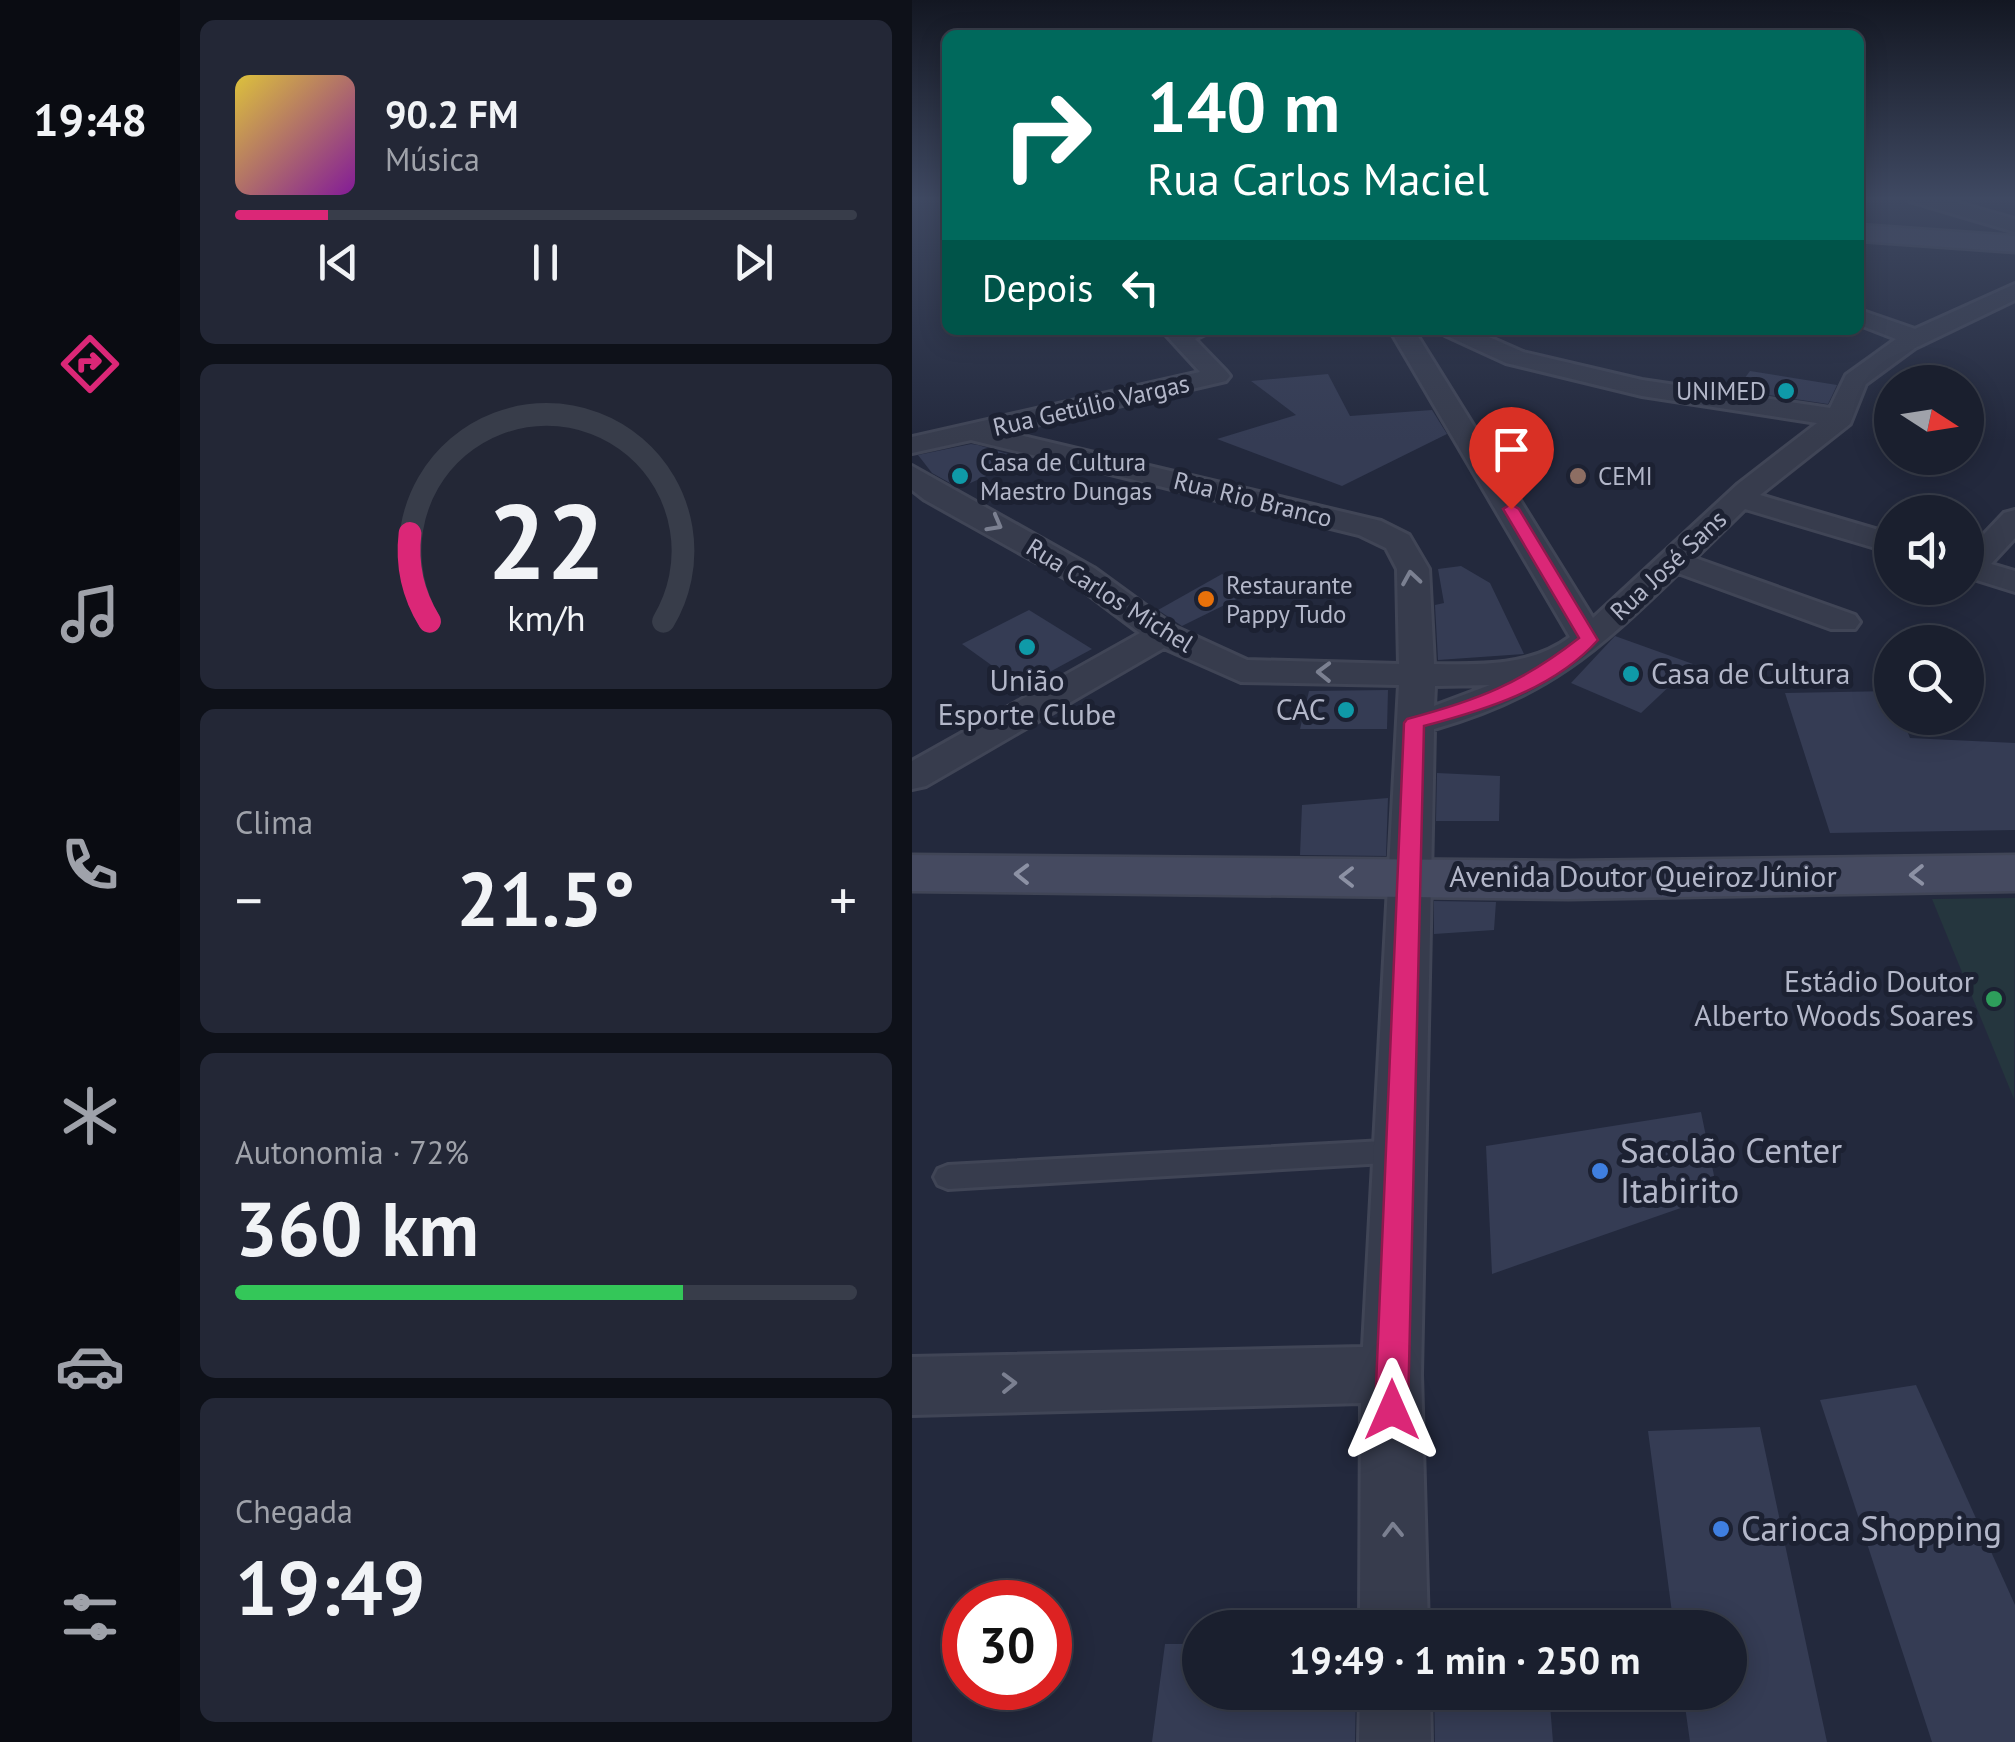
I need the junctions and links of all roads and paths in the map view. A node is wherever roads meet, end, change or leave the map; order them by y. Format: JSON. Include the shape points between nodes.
{"nodes":[{"id":1,"x":2014,"y":291,"type":"edge"},
{"id":2,"x":1864,"y":318,"type":"edge"},
{"id":3,"x":1191,"y":335,"type":"edge"},
{"id":4,"x":1405,"y":335,"type":"edge"},
{"id":5,"x":1464,"y":335,"type":"edge"},
{"id":6,"x":1916,"y":338,"type":"junction"},
{"id":7,"x":1840,"y":418,"type":"junction"},
{"id":8,"x":972,"y":432,"type":"junction"},
{"id":9,"x":912,"y":444,"type":"edge"},
{"id":10,"x":912,"y":475,"type":"edge"},
{"id":11,"x":1744,"y":494,"type":"junction"},
{"id":12,"x":2014,"y":519,"type":"edge"},
{"id":13,"x":1874,"y":538,"type":"edge"},
{"id":14,"x":1984,"y":551,"type":"edge"},
{"id":15,"x":1674,"y":561,"type":"junction"},
{"id":16,"x":1984,"y":573,"type":"edge"},
{"id":17,"x":2014,"y":582,"type":"edge"},
{"id":18,"x":1842,"y":622,"type":"dead end"},
{"id":19,"x":1163,"y":634,"type":"junction"},
{"id":20,"x":1575,"y":651,"type":"junction"},
{"id":21,"x":1418,"y":674,"type":"junction"},
{"id":22,"x":1414,"y":723,"type":"junction"},
{"id":23,"x":912,"y":777,"type":"edge"},
{"id":24,"x":912,"y":873,"type":"edge"},
{"id":25,"x":2014,"y":873,"type":"edge"},
{"id":26,"x":1411,"y":878,"type":"junction"},
{"id":27,"x":1402,"y":1151,"type":"junction"},
{"id":28,"x":948,"y":1177,"type":"dead end"},
{"id":29,"x":1391,"y":1374,"type":"junction"},
{"id":30,"x":912,"y":1386,"type":"edge"},
{"id":31,"x":1394,"y":1610,"type":"edge"},
{"id":32,"x":1394,"y":1710,"type":"edge"},
{"id":33,"x":1395,"y":1742,"type":"edge"}],
"edges":[{"from":1,"to":6,"type":"street"},
{"from":2,"to":6,"type":"street"},
{"from":3,"to":8,"type":"street","name":"Rua Getúlio Vargas","via":[[1217,376]]},
{"from":4,"to":20,"type":"street"},
{"from":5,"to":7,"type":"street","via":[[1514,358],[1642,388]]},
{"from":6,"to":7,"type":"street","via":[[1855,380]]},
{"from":7,"to":11,"type":"street","name":"Rua José Sans"},
{"from":8,"to":9,"type":"street","name":"Rua Getúlio Vargas"},
{"from":21,"to":8,"type":"street","name":"Rua Rio Branco","one_way":true,"via":[[1412,569],[1398,542],[1370,528]]},
{"from":10,"to":19,"type":"street","name":"Rua Carlos Michel","one_way":true,"via":[[1082,576]]},
{"from":11,"to":13,"type":"street"},
{"from":11,"to":15,"type":"street","name":"Rua José Sans"},
{"from":12,"to":14,"type":"street"},
{"from":15,"to":18,"type":"street"},
{"from":15,"to":20,"type":"street","name":"Rua José Sans"},
{"from":16,"to":17,"type":"street"},
{"from":21,"to":19,"type":"street","name":"Rua Carlos Michel","one_way":true,"via":[[1241,671]]},
{"from":19,"to":23,"type":"street"},
{"from":20,"to":21,"type":"street","name":"Rua Carlos Michel","via":[[1482,676]]},
{"from":20,"to":22,"type":"street","name":"Rua José Sans","via":[[1485,704]]},
{"from":21,"to":22,"type":"street","name":"Rua Rio Branco"},
{"from":22,"to":26,"type":"street","name":"Rua Rio Branco"},
{"from":26,"to":24,"type":"main road","name":"Avenida Doutor Queiroz Júnior","one_way":true},
{"from":25,"to":26,"type":"main road","name":"Avenida Doutor Queiroz Júnior","one_way":true},
{"from":26,"to":27,"type":"street","name":"Rua Rio Branco"},
{"from":27,"to":28,"type":"lane"},
{"from":27,"to":29,"type":"street","name":"Rua Rio Branco"},
{"from":30,"to":29,"type":"street","one_way":true},
{"from":31,"to":29,"type":"street","name":"Rua Rio Branco","one_way":true},
{"from":32,"to":33,"type":"street"}]}
